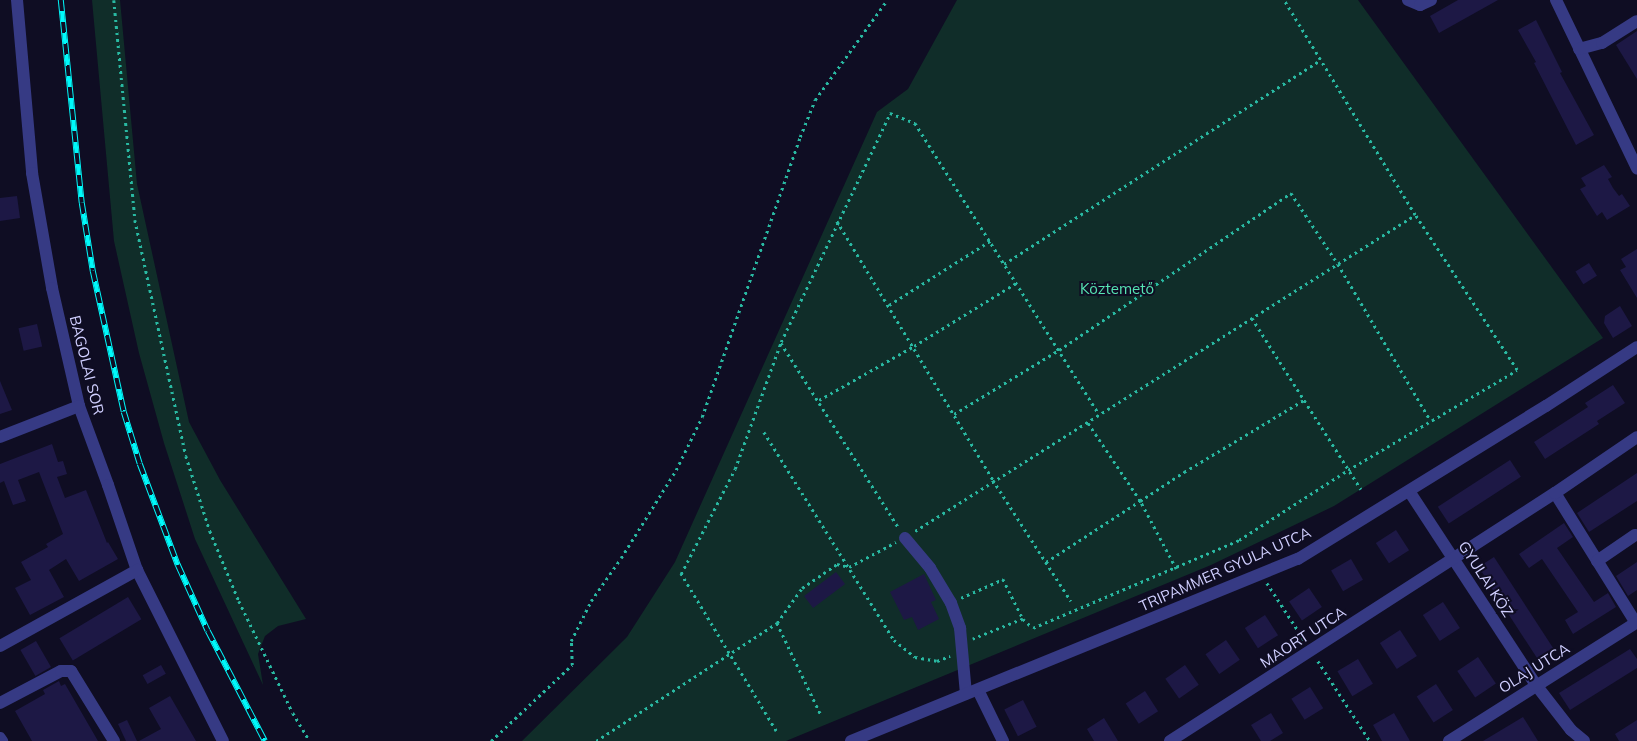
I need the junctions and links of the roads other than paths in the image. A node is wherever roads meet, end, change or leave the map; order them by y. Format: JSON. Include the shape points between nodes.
{"nodes":[{"id":1,"x":17,"y":0,"type":"edge"},
{"id":2,"x":1408,"y":0,"type":"edge"},
{"id":3,"x":1431,"y":0,"type":"edge"},
{"id":4,"x":1556,"y":0,"type":"edge"},
{"id":5,"x":1637,"y":21,"type":"edge"},
{"id":6,"x":1579,"y":49,"type":"junction"},
{"id":7,"x":1637,"y":168,"type":"edge"},
{"id":8,"x":1637,"y":347,"type":"edge"},
{"id":9,"x":78,"y":406,"type":"junction"},
{"id":10,"x":0,"y":437,"type":"edge"},
{"id":11,"x":1637,"y":438,"type":"edge"},
{"id":12,"x":1409,"y":491,"type":"junction"},
{"id":13,"x":1555,"y":493,"type":"junction"},
{"id":14,"x":1635,"y":535,"type":"dead end"},
{"id":15,"x":905,"y":538,"type":"road end"},
{"id":16,"x":1453,"y":559,"type":"junction"},
{"id":17,"x":1597,"y":561,"type":"junction"},
{"id":18,"x":137,"y":570,"type":"junction"},
{"id":19,"x":1637,"y":623,"type":"edge"},
{"id":20,"x":0,"y":646,"type":"edge"},
{"id":21,"x":1536,"y":685,"type":"junction"},
{"id":22,"x":972,"y":692,"type":"junction"},
{"id":23,"x":0,"y":703,"type":"edge"},
{"id":24,"x":0,"y":738,"type":"edge"},
{"id":25,"x":2,"y":741,"type":"edge"},
{"id":26,"x":114,"y":741,"type":"edge"},
{"id":27,"x":223,"y":741,"type":"edge"},
{"id":28,"x":851,"y":741,"type":"edge"},
{"id":29,"x":1003,"y":741,"type":"edge"},
{"id":30,"x":1170,"y":741,"type":"edge"},
{"id":31,"x":1449,"y":741,"type":"edge"},
{"id":32,"x":1584,"y":741,"type":"edge"}],
"edges":[{"from":1,"to":9,"type":"street","name":"BAGOLAI SOR","via":[[32,172],[52,288]]},
{"from":2,"to":3,"type":"street","via":[[1420,5]]},
{"from":4,"to":6,"type":"street"},
{"from":5,"to":6,"type":"street","via":[[1602,43]]},
{"from":6,"to":7,"type":"street"},
{"from":8,"to":12,"type":"street","name":"TRIPAMMER GYULA UTCA"},
{"from":9,"to":10,"type":"street"},
{"from":9,"to":18,"type":"street","name":"BAGOLAI SOR"},
{"from":11,"to":13,"type":"street"},
{"from":12,"to":16,"type":"street","name":"GYULAI KÖZ"},
{"from":12,"to":22,"type":"street","name":"TRIPAMMER GYULA UTCA","via":[[1298,559]]},
{"from":13,"to":16,"type":"street"},
{"from":13,"to":17,"type":"street","name":"OLAJ UTCA"},
{"from":14,"to":17,"type":"street"},
{"from":15,"to":22,"type":"street","via":[[930,568],[951,603],[960,628]]},
{"from":16,"to":21,"type":"street","name":"GYULAI KÖZ"},
{"from":16,"to":30,"type":"street","name":"MAORT UTCA"},
{"from":17,"to":19,"type":"street","name":"OLAJ UTCA"},
{"from":18,"to":20,"type":"street"},
{"from":18,"to":27,"type":"street","name":"BAGOLAI SOR"},
{"from":19,"to":21,"type":"street","name":"OLAJ UTCA"},
{"from":21,"to":31,"type":"street","name":"OLAJ UTCA"},
{"from":21,"to":32,"type":"street","name":"GYULAI KÖZ","via":[[1571,730]]},
{"from":22,"to":28,"type":"street","name":"TRIPAMMER GYULA UTCA"},
{"from":22,"to":29,"type":"street"},
{"from":23,"to":26,"type":"street","via":[[61,671],[71,671]]},
{"from":24,"to":25,"type":"street"}]}
